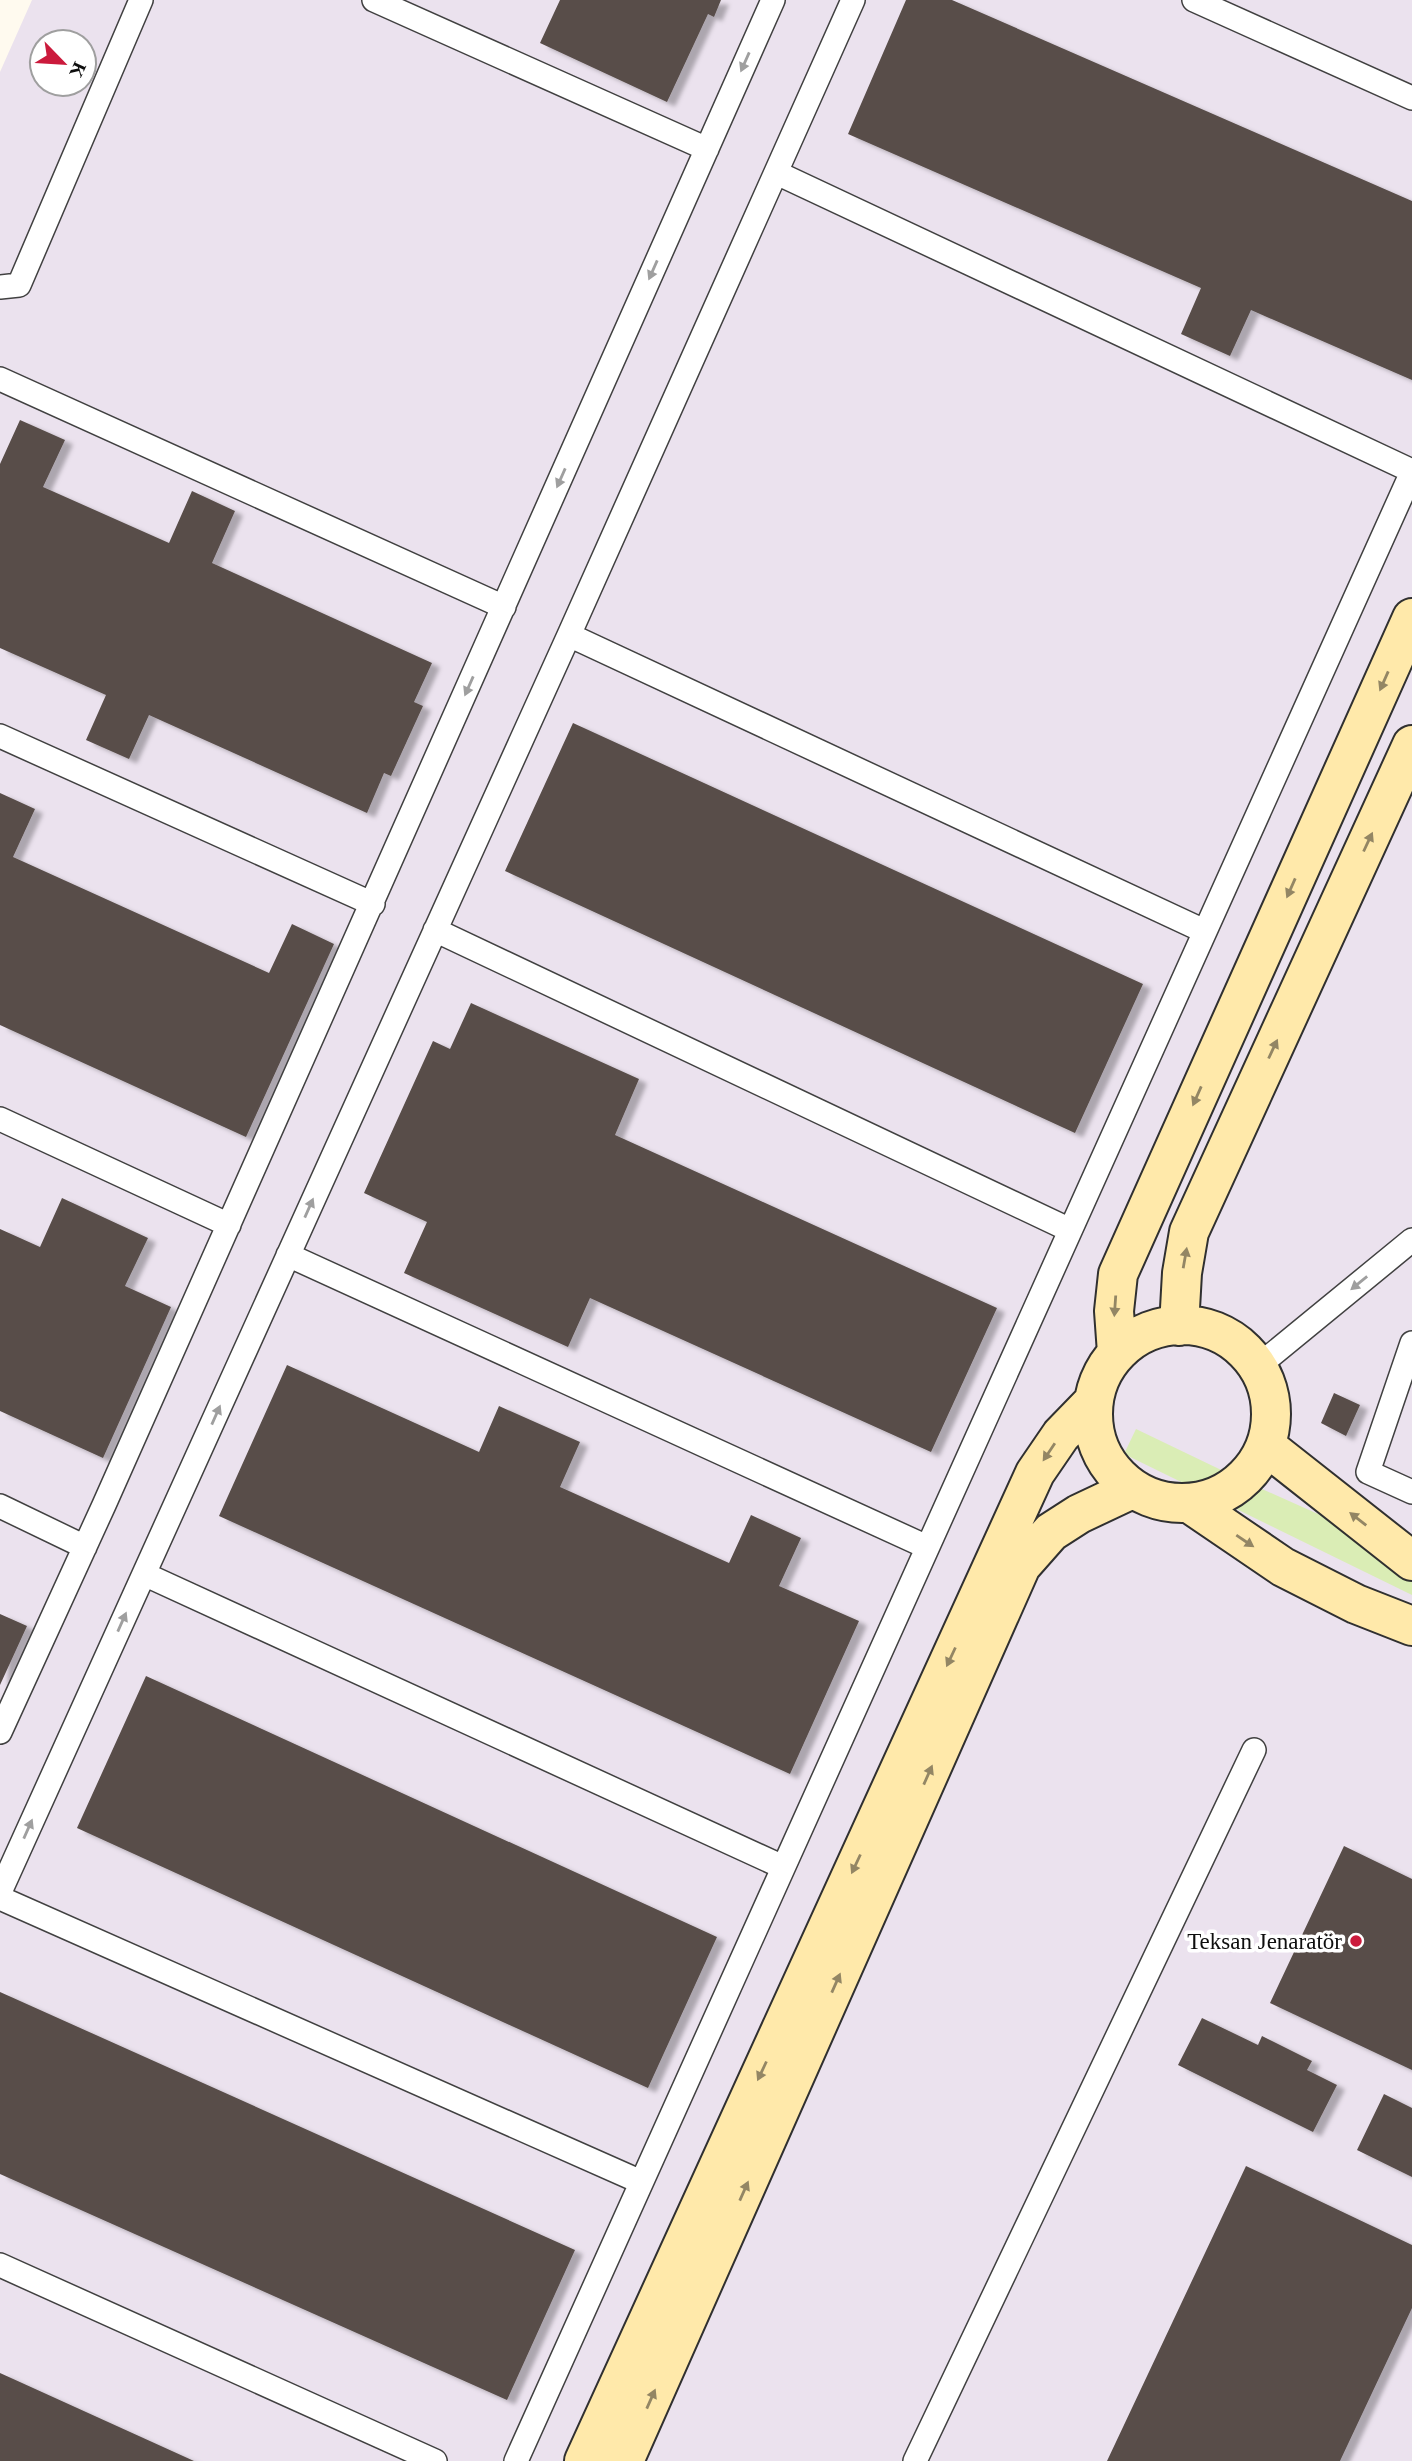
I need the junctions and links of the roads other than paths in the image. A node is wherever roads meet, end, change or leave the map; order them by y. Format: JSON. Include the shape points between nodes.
{"nodes":[{"id":1,"x":141,"y":0,"type":"edge"},
{"id":2,"x":374,"y":0,"type":"edge"},
{"id":3,"x":773,"y":0,"type":"edge"},
{"id":4,"x":853,"y":0,"type":"edge"},
{"id":5,"x":1194,"y":0,"type":"edge"},
{"id":6,"x":1412,"y":98,"type":"edge"},
{"id":7,"x":707,"y":149,"type":"junction"},
{"id":8,"x":777,"y":173,"type":"junction"},
{"id":9,"x":0,"y":287,"type":"edge"},
{"id":10,"x":0,"y":379,"type":"edge"},
{"id":11,"x":1412,"y":472,"type":"edge"},
{"id":12,"x":503,"y":607,"type":"junction"},
{"id":13,"x":1412,"y":618,"type":"edge"},
{"id":14,"x":569,"y":635,"type":"junction"},
{"id":15,"x":0,"y":736,"type":"edge"},
{"id":16,"x":1412,"y":745,"type":"edge"},
{"id":17,"x":373,"y":904,"type":"junction"},
{"id":18,"x":435,"y":930,"type":"junction"},
{"id":19,"x":1205,"y":931,"type":"junction"},
{"id":20,"x":0,"y":1119,"type":"edge"},
{"id":21,"x":229,"y":1225,"type":"junction"},
{"id":22,"x":1070,"y":1230,"type":"junction"},
{"id":23,"x":1412,"y":1240,"type":"edge"},
{"id":24,"x":288,"y":1255,"type":"junction"},
{"id":25,"x":1179,"y":1326,"type":"junction"},
{"id":26,"x":1412,"y":1343,"type":"edge"},
{"id":27,"x":1117,"y":1353,"type":"junction"},
{"id":28,"x":1258,"y":1367,"type":"junction"},
{"id":29,"x":1094,"y":1401,"type":"junction"},
{"id":30,"x":1266,"y":1446,"type":"junction"},
{"id":31,"x":1132,"y":1489,"type":"junction"},
{"id":32,"x":1412,"y":1492,"type":"edge"},
{"id":33,"x":1189,"y":1503,"type":"junction"},
{"id":34,"x":0,"y":1506,"type":"edge"},
{"id":35,"x":85,"y":1547,"type":"junction"},
{"id":36,"x":927,"y":1547,"type":"junction"},
{"id":37,"x":1412,"y":1561,"type":"edge"},
{"id":38,"x":144,"y":1574,"type":"junction"},
{"id":39,"x":1412,"y":1626,"type":"edge"},
{"id":40,"x":0,"y":1732,"type":"edge"},
{"id":41,"x":1254,"y":1750,"type":"dead end"},
{"id":42,"x":783,"y":1867,"type":"junction"},
{"id":43,"x":0,"y":1892,"type":"edge"},
{"id":44,"x":0,"y":1898,"type":"edge"},
{"id":45,"x":642,"y":2182,"type":"junction"},
{"id":46,"x":0,"y":2265,"type":"edge"},
{"id":47,"x":435,"y":2461,"type":"edge"},
{"id":48,"x":516,"y":2461,"type":"edge"},
{"id":49,"x":584,"y":2461,"type":"edge"},
{"id":50,"x":624,"y":2461,"type":"edge"},
{"id":51,"x":915,"y":2461,"type":"edge"}],
"edges":[{"from":1,"to":9,"type":"lane","via":[[19,285]]},
{"from":2,"to":7,"type":"lane"},
{"from":3,"to":7,"type":"lane","one_way":true},
{"from":4,"to":8,"type":"lane"},
{"from":5,"to":6,"type":"lane"},
{"from":7,"to":12,"type":"lane","one_way":true},
{"from":8,"to":11,"type":"lane"},
{"from":8,"to":14,"type":"lane"},
{"from":10,"to":12,"type":"lane"},
{"from":11,"to":19,"type":"lane"},
{"from":12,"to":17,"type":"lane","one_way":true},
{"from":13,"to":27,"type":"main road","one_way":true,"via":[[1118,1275],[1114,1311]]},
{"from":14,"to":18,"type":"lane"},
{"from":14,"to":19,"type":"lane"},
{"from":15,"to":17,"type":"lane"},
{"from":25,"to":16,"type":"main road","one_way":true,"via":[[1189,1233]]},
{"from":17,"to":21,"type":"lane"},
{"from":18,"to":22,"type":"lane"},
{"from":24,"to":18,"type":"lane","one_way":true},
{"from":19,"to":22,"type":"lane"},
{"from":20,"to":21,"type":"lane"},
{"from":21,"to":35,"type":"lane"},
{"from":22,"to":36,"type":"lane"},
{"from":23,"to":28,"type":"lane","one_way":true},
{"from":24,"to":36,"type":"lane"},
{"from":38,"to":24,"type":"lane","one_way":true},
{"from":25,"to":27,"type":"main road","via":[[1164,1326],[1139,1336]]},
{"from":25,"to":28,"type":"main road","via":[[1217,1332],[1240,1346]]},
{"from":26,"to":32,"type":"lane","via":[[1368,1472]]},
{"from":27,"to":29,"type":"main road","via":[[1102,1375]]},
{"from":28,"to":30,"type":"main road","via":[[1269,1392]]},
{"from":29,"to":31,"type":"main road","via":[[1093,1426],[1100,1450]]},
{"from":29,"to":49,"type":"main road","one_way":true,"via":[[1061,1434],[1035,1473]]},
{"from":30,"to":33,"type":"main road","via":[[1236,1486]]},
{"from":37,"to":30,"type":"main road","one_way":true},
{"from":31,"to":33,"type":"main road","via":[[1159,1501]]},
{"from":50,"to":31,"type":"main road","one_way":true,"via":[[1021,1566],[1051,1532]]},
{"from":33,"to":39,"type":"main road","one_way":true,"via":[[1283,1567]]},
{"from":34,"to":35,"type":"lane"},
{"from":35,"to":40,"type":"lane"},
{"from":36,"to":42,"type":"lane"},
{"from":38,"to":42,"type":"lane"},
{"from":43,"to":38,"type":"lane","one_way":true},
{"from":41,"to":51,"type":"lane"},
{"from":42,"to":45,"type":"lane"},
{"from":44,"to":45,"type":"lane"},
{"from":45,"to":48,"type":"lane"},
{"from":46,"to":47,"type":"lane"}]}
